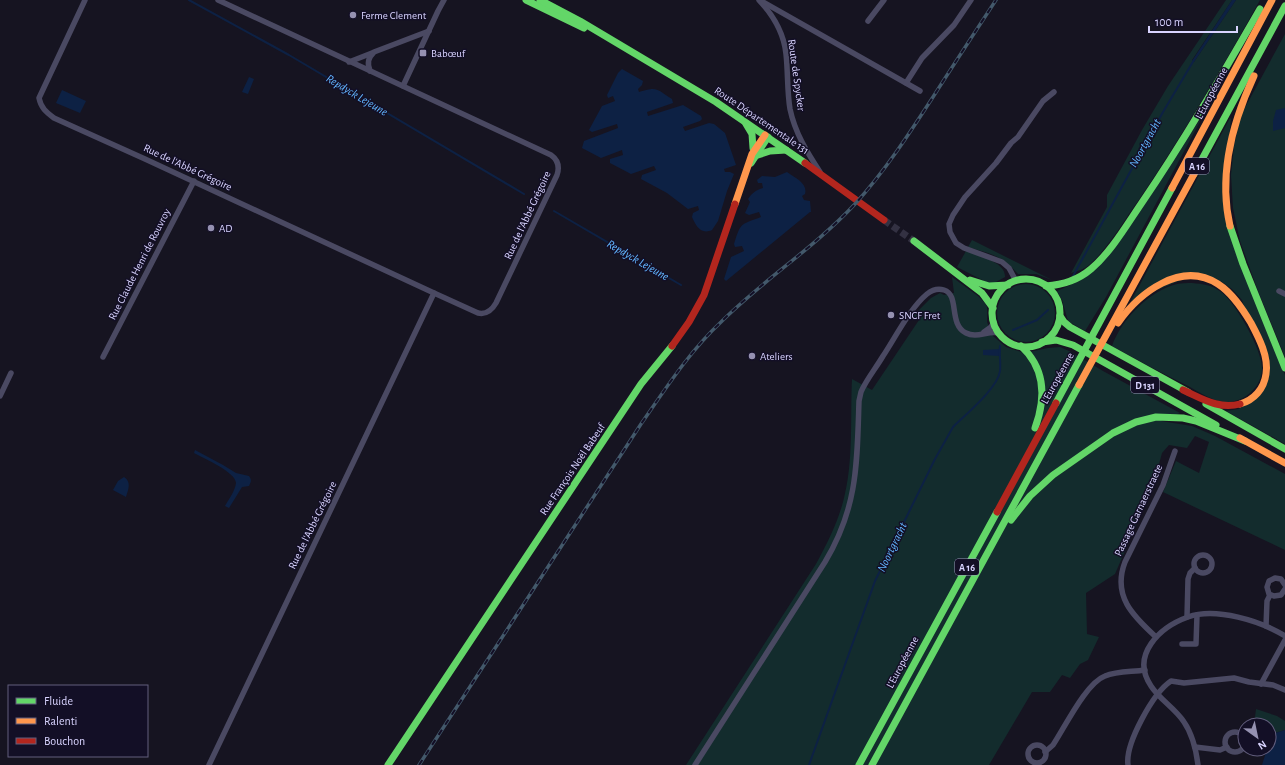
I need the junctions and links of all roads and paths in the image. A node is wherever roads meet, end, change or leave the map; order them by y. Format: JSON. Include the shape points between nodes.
{"nodes":[{"id":1,"x":85,"y":0,"type":"edge"},
{"id":2,"x":218,"y":0,"type":"edge"},
{"id":3,"x":441,"y":0,"type":"edge"},
{"id":4,"x":444,"y":0,"type":"edge"},
{"id":5,"x":526,"y":0,"type":"edge"},
{"id":6,"x":540,"y":0,"type":"edge"},
{"id":7,"x":759,"y":0,"type":"edge"},
{"id":8,"x":884,"y":0,"type":"edge"},
{"id":9,"x":971,"y":0,"type":"edge"},
{"id":10,"x":1265,"y":0,"type":"edge"},
{"id":11,"x":1272,"y":0,"type":"edge"},
{"id":12,"x":1285,"y":6,"type":"edge"},
{"id":13,"x":438,"y":11,"type":"junction"},
{"id":14,"x":1285,"y":16,"type":"edge"},
{"id":15,"x":868,"y":21,"type":"dead end"},
{"id":16,"x":429,"y":31,"type":"junction"},
{"id":17,"x":622,"y":47,"type":"junction"},
{"id":18,"x":376,"y":51,"type":"junction"},
{"id":19,"x":349,"y":62,"type":"junction"},
{"id":20,"x":370,"y":71,"type":"junction"},
{"id":21,"x":906,"y":83,"type":"junction"},
{"id":22,"x":403,"y":86,"type":"junction"},
{"id":23,"x":920,"y":91,"type":"dead end"},
{"id":24,"x":1054,"y":92,"type":"dead end"},
{"id":25,"x":744,"y":121,"type":"junction"},
{"id":26,"x":767,"y":136,"type":"junction"},
{"id":27,"x":753,"y":149,"type":"junction"},
{"id":28,"x":786,"y":150,"type":"junction"},
{"id":29,"x":753,"y":159,"type":"junction"},
{"id":30,"x":746,"y":172,"type":"junction"},
{"id":31,"x":823,"y":175,"type":"junction"},
{"id":32,"x":194,"y":181,"type":"junction"},
{"id":33,"x":884,"y":220,"type":"tunnel mouth"},
{"id":34,"x":914,"y":241,"type":"tunnel mouth"},
{"id":35,"x":956,"y":272,"type":"junction"},
{"id":36,"x":1016,"y":281,"type":"junction"},
{"id":37,"x":1008,"y":284,"type":"junction"},
{"id":38,"x":1046,"y":286,"type":"junction"},
{"id":39,"x":1279,"y":291,"type":"dead end"},
{"id":40,"x":434,"y":293,"type":"junction"},
{"id":41,"x":1285,"y":294,"type":"edge"},
{"id":42,"x":993,"y":308,"type":"junction"},
{"id":43,"x":1060,"y":316,"type":"junction"},
{"id":44,"x":994,"y":322,"type":"junction"},
{"id":45,"x":1112,"y":327,"type":"junction"},
{"id":46,"x":999,"y":333,"type":"junction"},
{"id":47,"x":980,"y":334,"type":"junction"},
{"id":48,"x":1042,"y":342,"type":"junction"},
{"id":49,"x":1021,"y":346,"type":"junction"},
{"id":50,"x":103,"y":357,"type":"dead end"},
{"id":51,"x":1285,"y":368,"type":"edge"},
{"id":52,"x":11,"y":373,"type":"dead end"},
{"id":53,"x":1183,"y":390,"type":"junction"},
{"id":54,"x":0,"y":396,"type":"edge"},
{"id":55,"x":1245,"y":441,"type":"junction"},
{"id":56,"x":1285,"y":449,"type":"edge"},
{"id":57,"x":1175,"y":451,"type":"dead end"},
{"id":58,"x":1285,"y":463,"type":"edge"},
{"id":59,"x":1004,"y":498,"type":"junction"},
{"id":60,"x":1195,"y":568,"type":"dead end"},
{"id":61,"x":976,"y":573,"type":"junction"},
{"id":62,"x":1285,"y":585,"type":"edge"},
{"id":63,"x":1285,"y":589,"type":"edge"},
{"id":64,"x":1270,"y":595,"type":"junction"},
{"id":65,"x":1197,"y":615,"type":"junction"},
{"id":66,"x":1187,"y":617,"type":"junction"},
{"id":67,"x":1266,"y":626,"type":"junction"},
{"id":68,"x":1285,"y":636,"type":"edge"},
{"id":69,"x":1156,"y":637,"type":"junction"},
{"id":70,"x":1285,"y":640,"type":"edge"},
{"id":71,"x":1182,"y":644,"type":"dead end"},
{"id":72,"x":1145,"y":670,"type":"junction"},
{"id":73,"x":923,"y":671,"type":"junction"},
{"id":74,"x":1261,"y":684,"type":"junction"},
{"id":75,"x":1285,"y":690,"type":"edge"},
{"id":76,"x":1158,"y":694,"type":"junction"},
{"id":77,"x":1196,"y":747,"type":"junction"},
{"id":78,"x":1226,"y":747,"type":"dead end"},
{"id":79,"x":1045,"y":752,"type":"dead end"},
{"id":80,"x":209,"y":765,"type":"edge"},
{"id":81,"x":388,"y":765,"type":"edge"},
{"id":82,"x":695,"y":765,"type":"edge"},
{"id":83,"x":859,"y":765,"type":"edge"},
{"id":84,"x":872,"y":765,"type":"edge"},
{"id":85,"x":879,"y":765,"type":"edge"},
{"id":86,"x":1128,"y":765,"type":"edge"},
{"id":87,"x":1198,"y":765,"type":"edge"}],
"edges":[{"from":1,"to":32,"type":"street","name":"Rue de l'Abbé Grégoire","via":[[39,98],[45,112]]},
{"from":2,"to":19,"type":"street","name":"Rue de l'Abbé Grégoire"},
{"from":3,"to":13,"type":"street"},
{"from":4,"to":13,"type":"street"},
{"from":5,"to":17,"type":"main road","name":"Route Départementale 131"},
{"from":6,"to":17,"type":"main road","name":"Route Départementale 131"},
{"from":7,"to":21,"type":"street","name":"Route de Spycker"},
{"from":7,"to":31,"type":"street","name":"Route de Spycker","via":[[773,19],[784,42],[790,105],[796,130]]},
{"from":8,"to":15,"type":"street"},
{"from":9,"to":21,"type":"street","via":[[954,25],[924,56]]},
{"from":10,"to":38,"type":"main road","via":[[1197,119],[1104,256],[1079,276]]},
{"from":11,"to":59,"type":"main road","name":"L'Européenne","number":"A 16"},
{"from":12,"to":45,"type":"main road","name":"L'Européenne","number":"A 16"},
{"from":13,"to":16,"type":"street"},
{"from":14,"to":51,"type":"main road","via":[[1238,110],[1227,160],[1226,183],[1235,242]]},
{"from":16,"to":18,"type":"street"},
{"from":16,"to":22,"type":"street"},
{"from":17,"to":25,"type":"main road","name":"Route Départementale 131"},
{"from":18,"to":19,"type":"street"},
{"from":18,"to":20,"type":"street","via":[[368,59]]},
{"from":19,"to":20,"type":"street","name":"Rue de l'Abbé Grégoire"},
{"from":20,"to":22,"type":"street","name":"Rue de l'Abbé Grégoire"},
{"from":21,"to":23,"type":"street","name":"Route de Spycker"},
{"from":22,"to":40,"type":"street","name":"Rue de l'Abbé Grégoire","via":[[551,155],[559,165],[557,175],[492,310],[478,313]]},
{"from":24,"to":36,"type":"street","via":[[1043,101],[1018,137],[965,197],[949,224],[956,243],[1002,262],[1009,268]]},
{"from":25,"to":26,"type":"main road","name":"Route Départementale 131"},
{"from":25,"to":27,"type":"main road","name":"Rue François Noël Babeuf","via":[[752,134]]},
{"from":26,"to":27,"type":"main road","name":"Rue François Noël Babeuf"},
{"from":26,"to":28,"type":"main road","name":"Route Départementale 131"},
{"from":26,"to":29,"type":"main road","name":"Rue François Noël Babeuf"},
{"from":27,"to":30,"type":"main road","name":"Rue François Noël Babeuf"},
{"from":28,"to":29,"type":"main road","via":[[766,151]]},
{"from":28,"to":31,"type":"main road","name":"Route Départementale 131"},
{"from":29,"to":30,"type":"main road","name":"Rue François Noël Babeuf"},
{"from":30,"to":81,"type":"main road","name":"Rue François Noël Babeuf","via":[[706,291],[686,327],[641,384]]},
{"from":31,"to":33,"type":"main road","name":"Route Départementale 131"},
{"from":32,"to":40,"type":"street","name":"Rue de l'Abbé Grégoire"},
{"from":32,"to":50,"type":"street","name":"Rue Claude Henri de Rouvroy"},
{"from":34,"to":35,"type":"main road"},
{"from":35,"to":37,"type":"main road","via":[[987,287]]},
{"from":35,"to":42,"type":"main road","via":[[984,295]]},
{"from":36,"to":37,"type":"main road"},
{"from":36,"to":38,"type":"main road","via":[[1032,280]]},
{"from":37,"to":42,"type":"main road","via":[[998,294]]},
{"from":38,"to":43,"type":"main road","via":[[1057,300]]},
{"from":39,"to":41,"type":"street"},
{"from":40,"to":80,"type":"street","name":"Rue de l'Abbé Grégoire"},
{"from":42,"to":44,"type":"main road"},
{"from":43,"to":48,"type":"main road","via":[[1054,332]]},
{"from":43,"to":53,"type":"main road","number":"D 131","via":[[1065,324]]},
{"from":44,"to":46,"type":"main road"},
{"from":44,"to":47,"type":"street"},
{"from":45,"to":53,"type":"main road","via":[[1140,297],[1169,280],[1185,276],[1201,277],[1216,282],[1229,292],[1246,314],[1263,349],[1267,369],[1264,383],[1252,399],[1232,406],[1214,404]]},
{"from":45,"to":61,"type":"main road","name":"L'Européenne","number":"A 16"},
{"from":46,"to":47,"type":"street","via":[[992,331]]},
{"from":46,"to":49,"type":"main road","via":[[1009,342]]},
{"from":47,"to":82,"type":"street","via":[[969,334],[958,327],[952,297],[945,290],[930,292],[910,315],[861,392],[858,454],[853,491],[847,517],[836,544]]},
{"from":48,"to":49,"type":"main road"},
{"from":48,"to":55,"type":"main road","number":"D 131","via":[[1056,340],[1073,345]]},
{"from":49,"to":59,"type":"main road","via":[[1032,356],[1037,366],[1042,384],[1042,404],[1039,420]]},
{"from":52,"to":54,"type":"street"},
{"from":53,"to":56,"type":"main road","number":"D 131"},
{"from":55,"to":58,"type":"main road","number":"D 131"},
{"from":55,"to":61,"type":"main road","via":[[1196,421],[1178,417],[1153,418],[1125,427],[1061,469],[1033,492],[1017,511]]},
{"from":57,"to":69,"type":"street","name":"Passage Garnaerstraete","via":[[1163,484],[1125,562],[1122,574],[1122,593],[1129,609]]},
{"from":59,"to":83,"type":"main road","name":"L'Européenne","number":"A 16"},
{"from":60,"to":66,"type":"street","via":[[1188,579]]},
{"from":61,"to":73,"type":"main road","name":"L'Européenne","number":"A 16"},
{"from":62,"to":64,"type":"street","via":[[1280,579],[1271,579],[1267,587]]},
{"from":63,"to":64,"type":"street","via":[[1279,596]]},
{"from":64,"to":67,"type":"street","via":[[1267,601]]},
{"from":65,"to":66,"type":"street"},
{"from":65,"to":67,"type":"street","via":[[1222,615]]},
{"from":65,"to":71,"type":"street","via":[[1196,644]]},
{"from":66,"to":69,"type":"street"},
{"from":67,"to":68,"type":"street"},
{"from":69,"to":72,"type":"street","via":[[1146,652]]},
{"from":70,"to":74,"type":"street"},
{"from":72,"to":76,"type":"street","via":[[1150,684]]},
{"from":72,"to":79,"type":"street","via":[[1108,674],[1095,681],[1053,745]]},
{"from":73,"to":84,"type":"main road","name":"L'Européenne","number":"A 16"},
{"from":73,"to":85,"type":"main road"},
{"from":74,"to":75,"type":"street"},
{"from":74,"to":76,"type":"street","via":[[1234,678],[1184,683],[1173,681]]},
{"from":76,"to":77,"type":"street","via":[[1183,720]]},
{"from":76,"to":86,"type":"street","via":[[1137,728]]},
{"from":77,"to":78,"type":"street","via":[[1220,750]]},
{"from":77,"to":87,"type":"street"}]}
